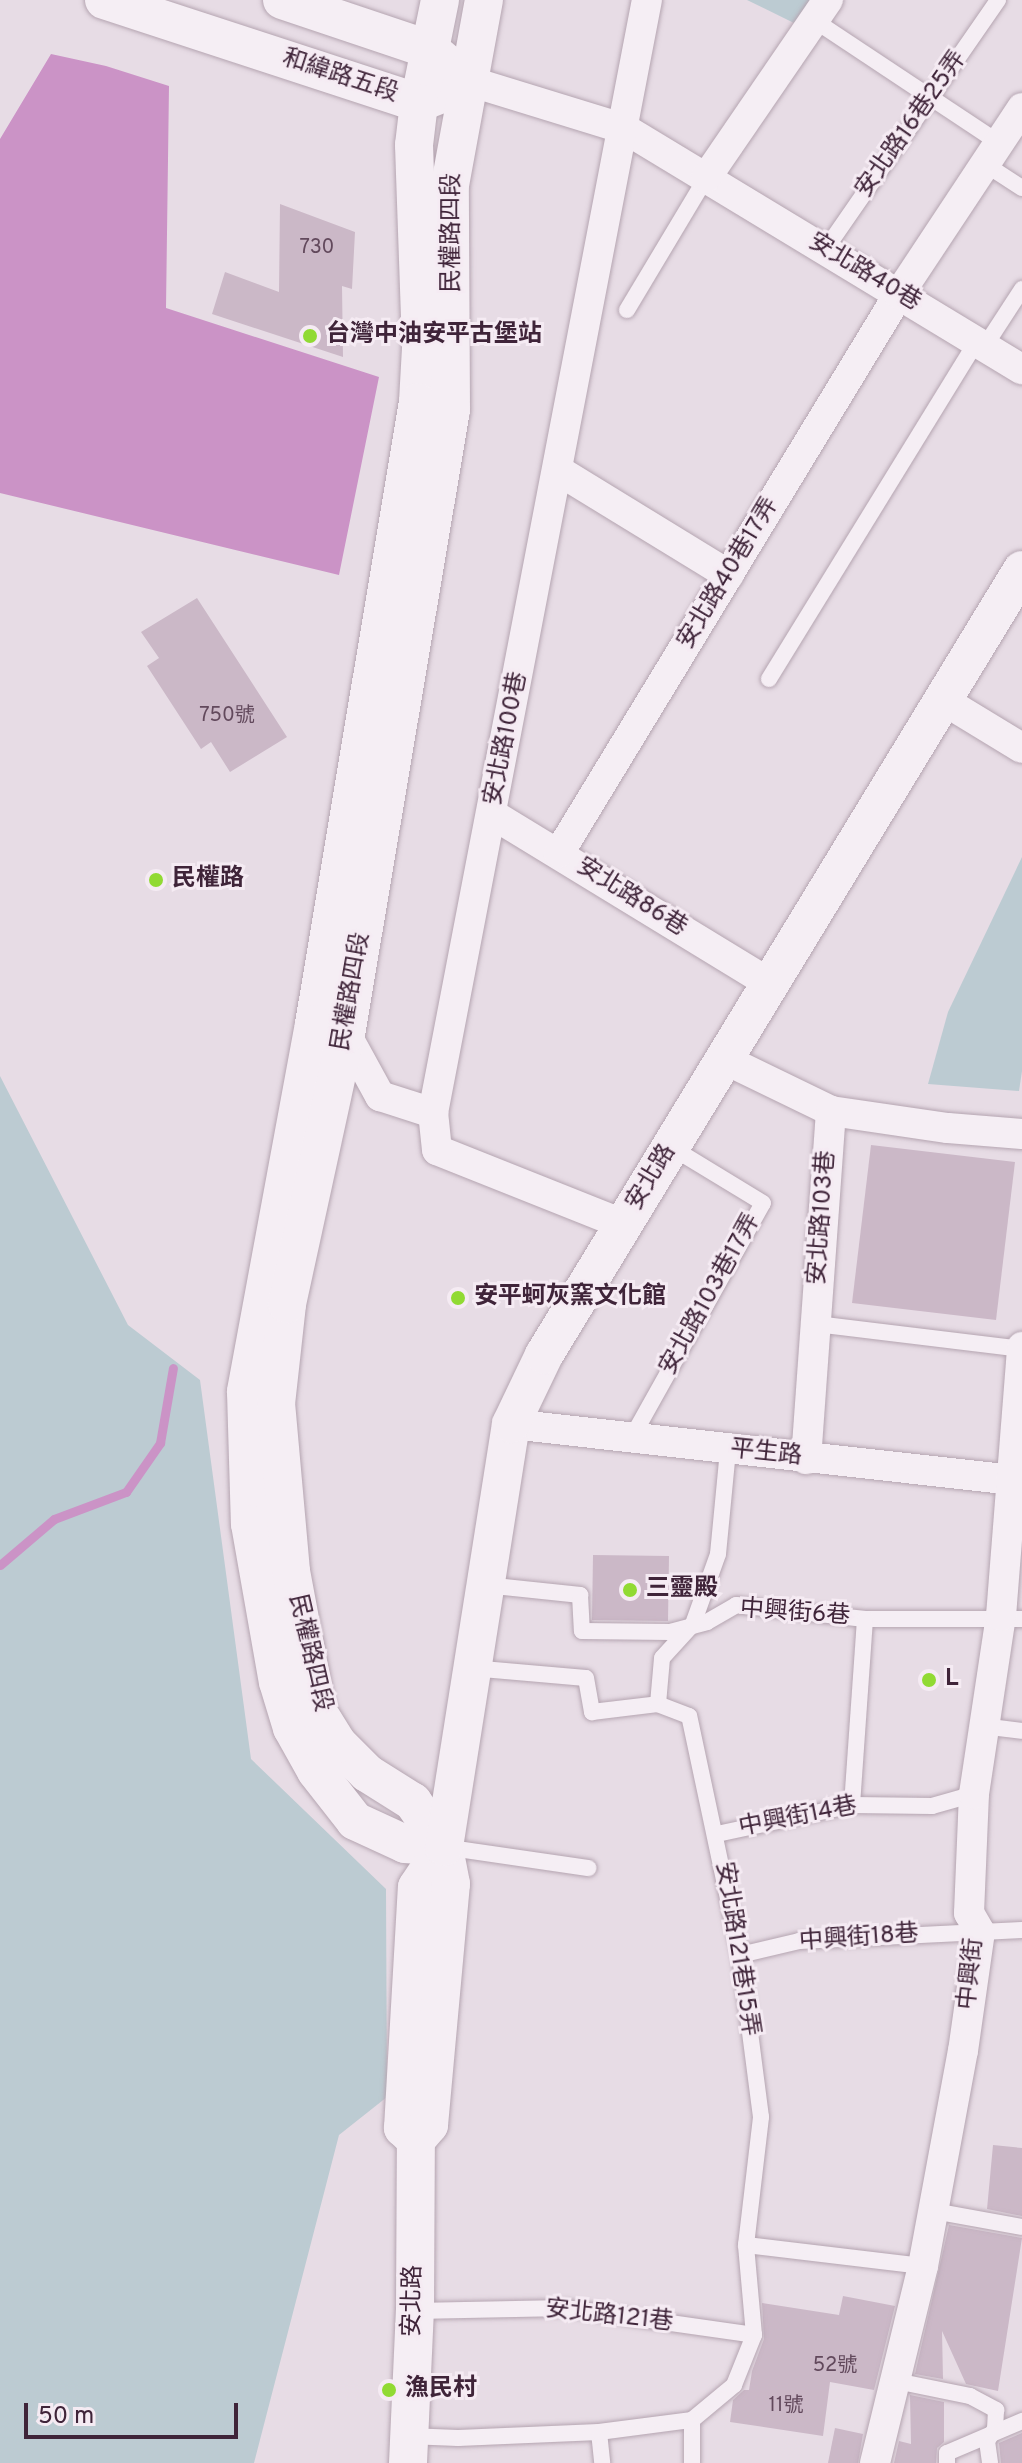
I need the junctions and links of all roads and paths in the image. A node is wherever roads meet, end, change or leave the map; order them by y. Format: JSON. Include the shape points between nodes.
{"nodes":[{"id":1,"x":104,"y":0,"type":"edge"},
{"id":2,"x":282,"y":0,"type":"edge"},
{"id":3,"x":440,"y":0,"type":"edge"},
{"id":4,"x":484,"y":0,"type":"edge"},
{"id":5,"x":647,"y":0,"type":"edge"},
{"id":6,"x":998,"y":0,"type":"edge"},
{"id":7,"x":821,"y":10,"type":"edge"},
{"id":8,"x":431,"y":50,"type":"junction"},
{"id":9,"x":469,"y":81,"type":"junction"},
{"id":10,"x":931,"y":97,"type":"junction"},
{"id":11,"x":419,"y":103,"type":"junction"},
{"id":12,"x":1022,"y":108,"type":"edge"},
{"id":13,"x":625,"y":129,"type":"junction"},
{"id":14,"x":992,"y":154,"type":"junction"},
{"id":15,"x":706,"y":178,"type":"junction"},
{"id":16,"x":1022,"y":188,"type":"edge"},
{"id":17,"x":825,"y":250,"type":"junction"},
{"id":18,"x":1022,"y":289,"type":"edge"},
{"id":19,"x":899,"y":294,"type":"junction"},
{"id":20,"x":627,"y":310,"type":"dead end"},
{"id":21,"x":981,"y":344,"type":"junction"},
{"id":22,"x":1022,"y":369,"type":"edge"},
{"id":23,"x":559,"y":471,"type":"junction"},
{"id":24,"x":1022,"y":570,"type":"edge"},
{"id":25,"x":729,"y":575,"type":"junction"},
{"id":26,"x":769,"y":679,"type":"dead end"},
{"id":27,"x":943,"y":700,"type":"junction"},
{"id":28,"x":1022,"y":748,"type":"edge"},
{"id":29,"x":492,"y":814,"type":"junction"},
{"id":30,"x":559,"y":853,"type":"junction"},
{"id":31,"x":770,"y":984,"type":"junction"},
{"id":32,"x":330,"y":1029,"type":"junction"},
{"id":33,"x":724,"y":1059,"type":"junction"},
{"id":34,"x":831,"y":1111,"type":"junction"},
{"id":35,"x":433,"y":1113,"type":"junction"},
{"id":36,"x":1022,"y":1134,"type":"edge"},
{"id":37,"x":671,"y":1147,"type":"junction"},
{"id":38,"x":625,"y":1225,"type":"junction"},
{"id":39,"x":816,"y":1324,"type":"junction"},
{"id":40,"x":1022,"y":1348,"type":"edge"},
{"id":41,"x":511,"y":1424,"type":"junction"},
{"id":42,"x":631,"y":1439,"type":"junction"},
{"id":43,"x":728,"y":1450,"type":"junction"},
{"id":44,"x":806,"y":1459,"type":"junction"},
{"id":45,"x":1016,"y":1481,"type":"edge"},
{"id":46,"x":485,"y":1585,"type":"junction"},
{"id":47,"x":1011,"y":1617,"type":"edge"},
{"id":48,"x":865,"y":1619,"type":"junction"},
{"id":49,"x":693,"y":1624,"type":"junction"},
{"id":50,"x":471,"y":1668,"type":"junction"},
{"id":51,"x":658,"y":1704,"type":"junction"},
{"id":52,"x":982,"y":1726,"type":"junction"},
{"id":53,"x":1022,"y":1731,"type":"edge"},
{"id":54,"x":974,"y":1794,"type":"junction"},
{"id":55,"x":852,"y":1805,"type":"junction"},
{"id":56,"x":717,"y":1834,"type":"junction"},
{"id":57,"x":444,"y":1847,"type":"junction"},
{"id":58,"x":588,"y":1868,"type":"dead end"},
{"id":59,"x":1022,"y":1930,"type":"edge"},
{"id":60,"x":980,"y":1932,"type":"junction"},
{"id":61,"x":740,"y":1955,"type":"junction"},
{"id":62,"x":934,"y":2211,"type":"junction"},
{"id":63,"x":1022,"y":2227,"type":"edge"},
{"id":64,"x":746,"y":2245,"type":"junction"},
{"id":65,"x":923,"y":2266,"type":"junction"},
{"id":66,"x":415,"y":2311,"type":"junction"},
{"id":67,"x":754,"y":2335,"type":"junction"},
{"id":68,"x":896,"y":2381,"type":"junction"},
{"id":69,"x":692,"y":2420,"type":"junction"},
{"id":70,"x":1022,"y":2421,"type":"edge"},
{"id":71,"x":995,"y":2429,"type":"junction"},
{"id":72,"x":599,"y":2432,"type":"junction"},
{"id":73,"x":408,"y":2449,"type":"edge"},
{"id":74,"x":602,"y":2463,"type":"edge"},
{"id":75,"x":692,"y":2463,"type":"edge"},
{"id":76,"x":875,"y":2463,"type":"edge"},
{"id":77,"x":947,"y":2463,"type":"edge"},
{"id":78,"x":990,"y":2463,"type":"edge"}],
"edges":[{"from":1,"to":11,"type":"street","name":"和緯路五段"},
{"from":2,"to":8,"type":"street"},
{"from":3,"to":8,"type":"street","name":"民權路四段"},
{"from":4,"to":9,"type":"street","name":"民權路四段"},
{"from":5,"to":13,"type":"street","name":"安北路100巷"},
{"from":6,"to":10,"type":"lane","name":"安北路16巷25弄"},
{"from":7,"to":10,"type":"lane"},
{"from":7,"to":15,"type":"street"},
{"from":8,"to":9,"type":"street"},
{"from":8,"to":11,"type":"street","name":"民權路四段"},
{"from":9,"to":11,"type":"street","name":"和緯路五段"},
{"from":9,"to":13,"type":"street","name":"安北路40巷"},
{"from":9,"to":32,"type":"street","name":"民權路四段","via":[[450,185],[451,410]]},
{"from":10,"to":14,"type":"lane"},
{"from":10,"to":17,"type":"lane","name":"安北路16巷25弄"},
{"from":11,"to":32,"type":"street","name":"民權路四段","via":[[414,188],[421,348],[418,402]]},
{"from":12,"to":14,"type":"street","name":"安北路40巷17弄"},
{"from":13,"to":15,"type":"street","name":"安北路40巷"},
{"from":13,"to":23,"type":"street","name":"安北路100巷"},
{"from":14,"to":16,"type":"lane"},
{"from":14,"to":19,"type":"street","name":"安北路40巷17弄"},
{"from":15,"to":17,"type":"street","name":"安北路40巷"},
{"from":15,"to":20,"type":"lane"},
{"from":17,"to":19,"type":"street","name":"安北路40巷"},
{"from":18,"to":21,"type":"lane"},
{"from":19,"to":21,"type":"street","name":"安北路40巷"},
{"from":19,"to":25,"type":"street","name":"安北路40巷17弄"},
{"from":21,"to":22,"type":"street","name":"安北路40巷"},
{"from":21,"to":26,"type":"lane"},
{"from":23,"to":25,"type":"street"},
{"from":23,"to":29,"type":"street","name":"安北路100巷"},
{"from":24,"to":27,"type":"street","name":"安北路"},
{"from":25,"to":30,"type":"street","name":"安北路40巷17弄"},
{"from":27,"to":28,"type":"street"},
{"from":27,"to":31,"type":"street","name":"安北路"},
{"from":29,"to":30,"type":"street","name":"安北路86巷"},
{"from":29,"to":35,"type":"street","name":"安北路100巷"},
{"from":30,"to":31,"type":"street","name":"安北路86巷"},
{"from":31,"to":33,"type":"street","name":"安北路"},
{"from":32,"to":35,"type":"street","via":[[380,1096]]},
{"from":32,"to":57,"type":"street","name":"民權路四段","via":[[276,1404],[291,1571],[317,1710],[338,1744],[367,1773],[413,1802]]},
{"from":33,"to":34,"type":"street"},
{"from":33,"to":37,"type":"street","name":"安北路"},
{"from":34,"to":36,"type":"street"},
{"from":34,"to":39,"type":"street","name":"安北路103巷"},
{"from":35,"to":38,"type":"street","name":"安北路100巷","via":[[437,1150]]},
{"from":37,"to":38,"type":"street","name":"安北路"},
{"from":37,"to":42,"type":"lane","name":"安北路103巷17弄","via":[[763,1203]]},
{"from":38,"to":41,"type":"street","name":"安北路","via":[[544,1355]]},
{"from":39,"to":40,"type":"lane"},
{"from":39,"to":44,"type":"street","name":"安北路103巷"},
{"from":40,"to":45,"type":"street","name":"中興街"},
{"from":41,"to":42,"type":"street","name":"平生路"},
{"from":41,"to":46,"type":"street","name":"安北路"},
{"from":42,"to":43,"type":"street","name":"平生路"},
{"from":43,"to":44,"type":"street","name":"平生路"},
{"from":43,"to":49,"type":"lane","via":[[718,1554]]},
{"from":44,"to":45,"type":"street","name":"平生路"},
{"from":45,"to":47,"type":"street","name":"中興街"},
{"from":46,"to":49,"type":"lane","name":"中興街6巷","via":[[580,1595],[582,1631],[670,1632]]},
{"from":46,"to":50,"type":"street","name":"安北路"},
{"from":47,"to":48,"type":"lane","name":"中興街6巷"},
{"from":47,"to":52,"type":"street","name":"中興街"},
{"from":48,"to":49,"type":"lane","name":"中興街6巷","via":[[736,1605]]},
{"from":48,"to":55,"type":"lane"},
{"from":49,"to":51,"type":"lane","via":[[662,1658]]},
{"from":50,"to":51,"type":"lane","via":[[586,1678],[592,1712]]},
{"from":50,"to":57,"type":"street","name":"安北路"},
{"from":51,"to":56,"type":"lane","name":"安北路121巷15弄","via":[[689,1716]]},
{"from":52,"to":53,"type":"lane"},
{"from":52,"to":54,"type":"street","name":"中興街"},
{"from":54,"to":55,"type":"lane","name":"中興街14巷","via":[[932,1806]]},
{"from":54,"to":60,"type":"street","name":"中興街","via":[[969,1913]]},
{"from":55,"to":56,"type":"lane","name":"中興街14巷"},
{"from":56,"to":61,"type":"lane","name":"安北路121巷15弄"},
{"from":57,"to":58,"type":"lane"},
{"from":57,"to":66,"type":"street","name":"安北路","via":[[417,1887],[403,2128],[416,2140]]},
{"from":59,"to":60,"type":"lane","name":"中興街18巷"},
{"from":60,"to":61,"type":"lane","name":"中興街18巷","via":[[799,1941]]},
{"from":60,"to":62,"type":"street","name":"中興街"},
{"from":61,"to":64,"type":"lane","name":"安北路121巷15弄","via":[[761,2117]]},
{"from":62,"to":63,"type":"lane"},
{"from":62,"to":65,"type":"street","name":"中興街"},
{"from":64,"to":65,"type":"lane"},
{"from":64,"to":67,"type":"lane","name":"安北路121巷15弄"},
{"from":65,"to":68,"type":"street","name":"中興街"},
{"from":66,"to":67,"type":"lane","name":"安北路121巷","via":[[565,2308]]},
{"from":66,"to":73,"type":"street","name":"安北路"},
{"from":67,"to":69,"type":"lane","name":"安北路121巷15弄","via":[[734,2385]]},
{"from":68,"to":71,"type":"lane","via":[[970,2396],[996,2410]]},
{"from":68,"to":76,"type":"street","name":"中興街"},
{"from":69,"to":72,"type":"lane"},
{"from":69,"to":75,"type":"lane"},
{"from":70,"to":71,"type":"lane"},
{"from":71,"to":77,"type":"lane","via":[[947,2453]]},
{"from":71,"to":78,"type":"lane","via":[[987,2441]]},
{"from":72,"to":73,"type":"lane","via":[[458,2438]]},
{"from":72,"to":74,"type":"lane"}]}
